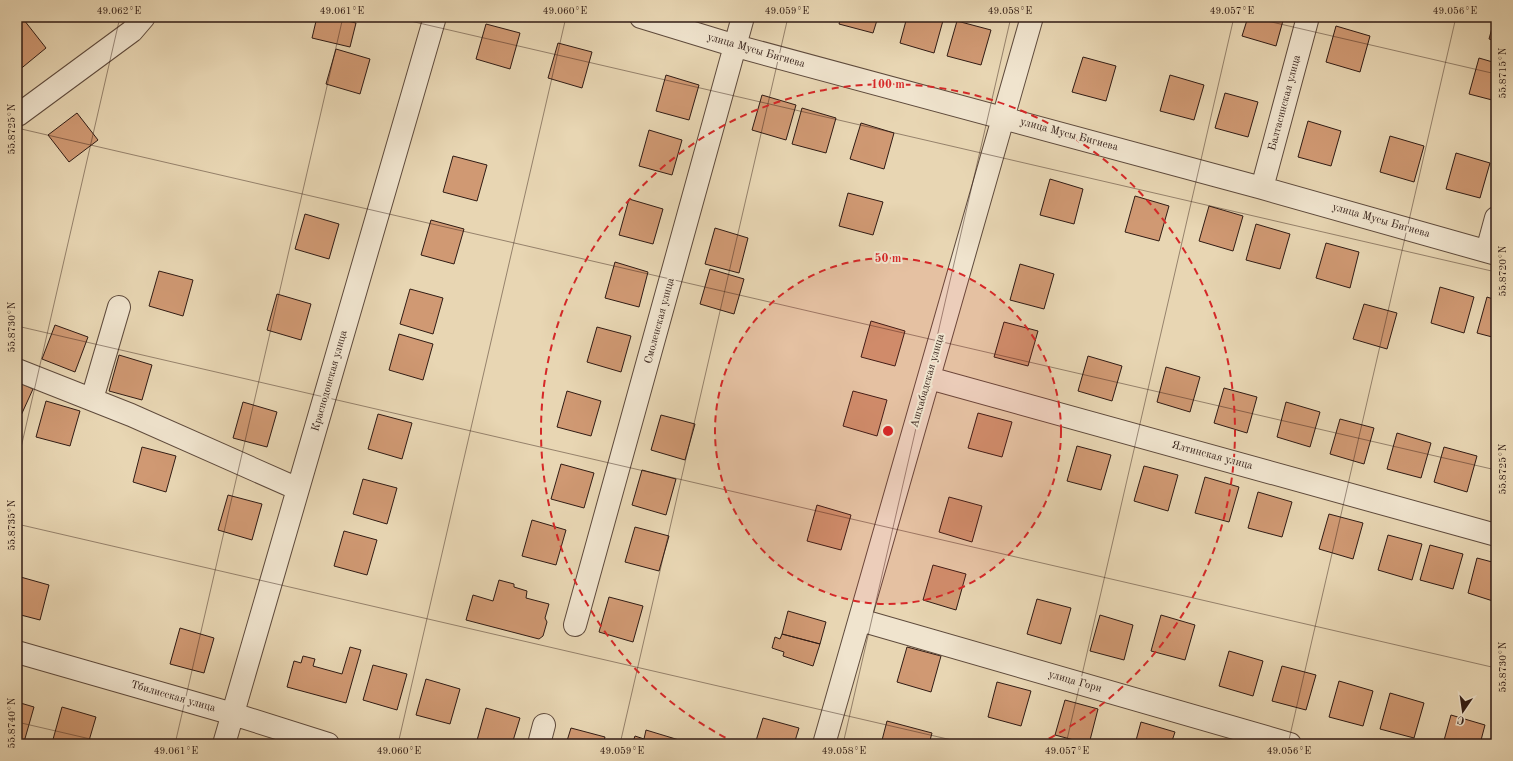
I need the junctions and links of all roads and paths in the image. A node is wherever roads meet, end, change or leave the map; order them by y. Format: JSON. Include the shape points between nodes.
{"nodes":[{"id":1,"x":144,"y":17,"type":"edge"},
{"id":2,"x":435,"y":17,"type":"edge"},
{"id":3,"x":641,"y":17,"type":"edge"},
{"id":4,"x":743,"y":17,"type":"edge"},
{"id":5,"x":1032,"y":17,"type":"edge"},
{"id":6,"x":1308,"y":17,"type":"edge"},
{"id":7,"x":736,"y":46,"type":"junction"},
{"id":8,"x":18,"y":115,"type":"dead end"},
{"id":9,"x":1004,"y":118,"type":"junction"},
{"id":10,"x":1262,"y":188,"type":"junction"},
{"id":11,"x":1496,"y":218,"type":"edge"},
{"id":12,"x":1491,"y":252,"type":"edge"},
{"id":13,"x":119,"y":307,"type":"dead end"},
{"id":14,"x":17,"y":370,"type":"edge"},
{"id":15,"x":929,"y":378,"type":"junction"},
{"id":16,"x":92,"y":399,"type":"junction"},
{"id":17,"x":298,"y":489,"type":"junction"},
{"id":18,"x":1496,"y":535,"type":"edge"},
{"id":19,"x":860,"y":620,"type":"junction"},
{"id":20,"x":576,"y":625,"type":"dead end"},
{"id":21,"x":17,"y":652,"type":"edge"},
{"id":22,"x":233,"y":714,"type":"junction"},
{"id":23,"x":224,"y":744,"type":"edge"},
{"id":24,"x":328,"y":744,"type":"edge"},
{"id":25,"x":824,"y":744,"type":"edge"},
{"id":26,"x":1290,"y":744,"type":"edge"}],
"edges":[{"from":1,"to":8,"type":"street","via":[[132,31]]},
{"from":2,"to":17,"type":"street","name":"Краснодонская улица"},
{"from":3,"to":7,"type":"street","name":"улица Мусы Бигиева"},
{"from":4,"to":7,"type":"street","name":"Смоленская улица"},
{"from":5,"to":9,"type":"street","name":"Ашхабадская улица"},
{"from":6,"to":10,"type":"street","name":"Балтасинская улица"},
{"from":7,"to":9,"type":"street","name":"улица Мусы Бигиева"},
{"from":7,"to":20,"type":"street","name":"Смоленская улица"},
{"from":9,"to":10,"type":"street","name":"улица Мусы Бигиева"},
{"from":9,"to":15,"type":"street","name":"Ашхабадская улица"},
{"from":10,"to":12,"type":"street","name":"улица Мусы Бигиева"},
{"from":11,"to":12,"type":"street"},
{"from":13,"to":16,"type":"street"},
{"from":14,"to":16,"type":"street"},
{"from":15,"to":18,"type":"street","name":"Ялтинская улица"},
{"from":15,"to":19,"type":"street","name":"Ашхабадская улица"},
{"from":16,"to":17,"type":"street"},
{"from":17,"to":22,"type":"street","name":"Краснодонская улица"},
{"from":19,"to":25,"type":"street","name":"Ашхабадская улица"},
{"from":19,"to":26,"type":"street","name":"улица Гори"},
{"from":21,"to":22,"type":"street","name":"Тбилисская улица"},
{"from":22,"to":23,"type":"street","name":"Краснодонская улица"},
{"from":22,"to":24,"type":"street","name":"Тбилисская улица"}]}
